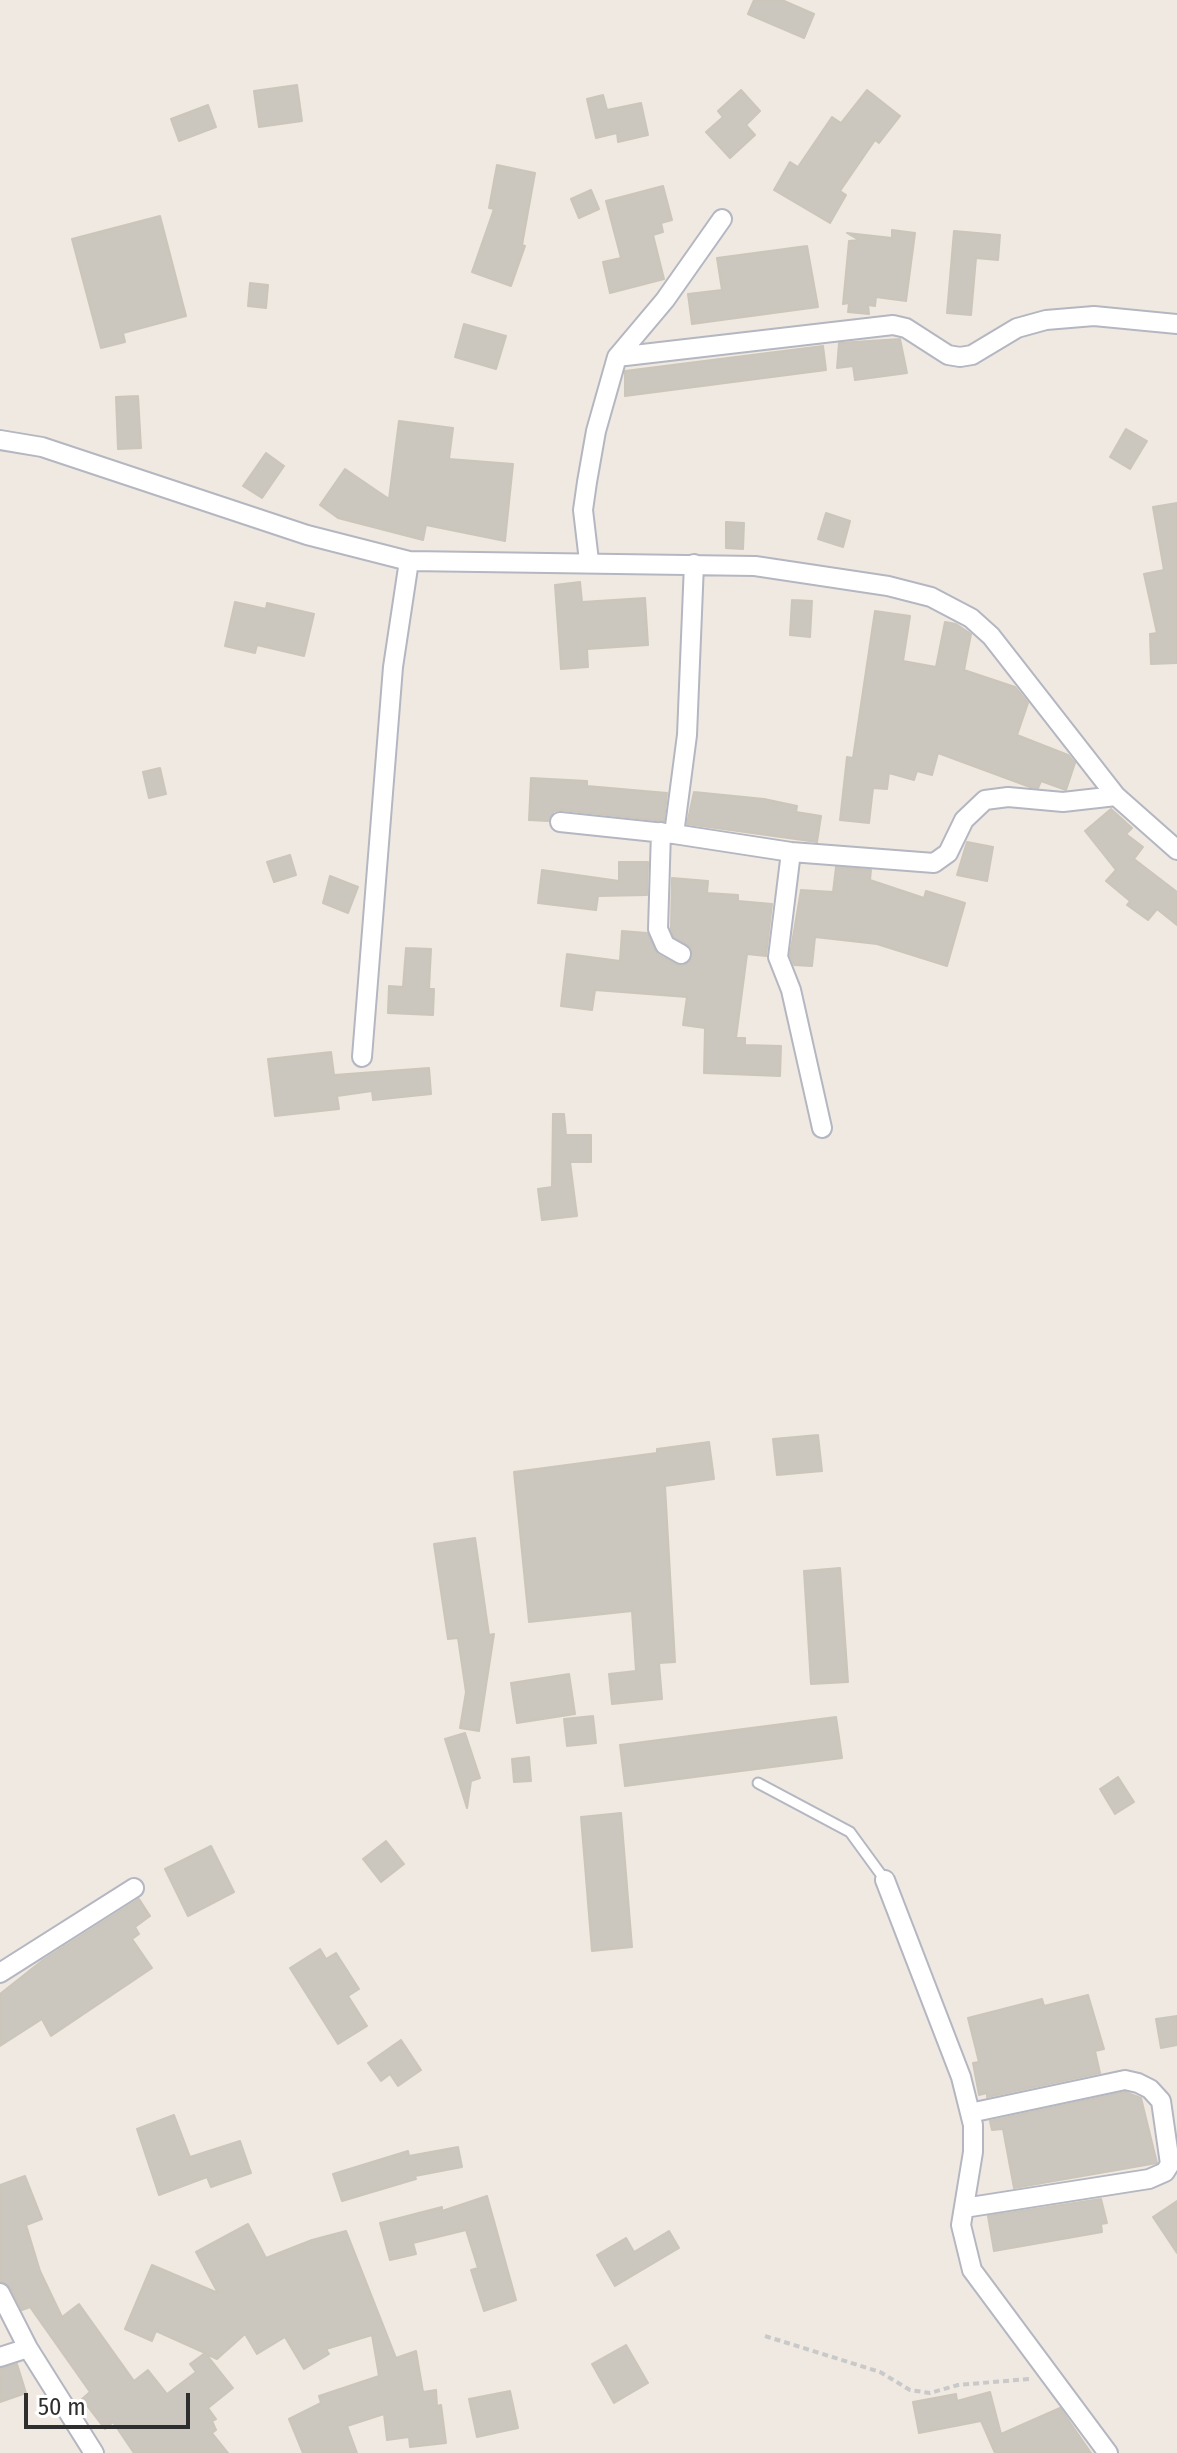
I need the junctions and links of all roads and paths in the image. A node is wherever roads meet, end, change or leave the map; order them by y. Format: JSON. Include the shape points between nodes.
{"nodes":[{"id":1,"x":722,"y":219,"type":"dead end"},
{"id":2,"x":1177,"y":324,"type":"edge"},
{"id":3,"x":617,"y":357,"type":"junction"},
{"id":4,"x":0,"y":440,"type":"edge"},
{"id":5,"x":409,"y":561,"type":"junction"},
{"id":6,"x":589,"y":561,"type":"junction"},
{"id":7,"x":694,"y":564,"type":"junction"},
{"id":8,"x":1116,"y":796,"type":"junction"},
{"id":9,"x":560,"y":822,"type":"dead end"},
{"id":10,"x":668,"y":833,"type":"junction"},
{"id":11,"x":1177,"y":850,"type":"edge"},
{"id":12,"x":791,"y":852,"type":"junction"},
{"id":13,"x":681,"y":954,"type":"dead end"},
{"id":14,"x":362,"y":1057,"type":"dead end"},
{"id":15,"x":822,"y":1128,"type":"dead end"},
{"id":16,"x":758,"y":1783,"type":"dead end"},
{"id":17,"x":885,"y":1880,"type":"joint"},
{"id":18,"x":134,"y":1888,"type":"dead end"},
{"id":19,"x":0,"y":1973,"type":"edge"},
{"id":20,"x":970,"y":2113,"type":"junction"},
{"id":21,"x":964,"y":2208,"type":"junction"},
{"id":22,"x":0,"y":2293,"type":"edge"},
{"id":23,"x":765,"y":2336,"type":"dead end"},
{"id":24,"x":28,"y":2348,"type":"junction"},
{"id":25,"x":0,"y":2357,"type":"edge"},
{"id":26,"x":1051,"y":2378,"type":"junction"},
{"id":27,"x":94,"y":2453,"type":"edge"},
{"id":28,"x":1108,"y":2453,"type":"edge"}],
"edges":[{"from":1,"to":3,"type":"street"},
{"from":2,"to":3,"type":"street","via":[[1060,318],[1017,328],[960,357],[893,325]]},
{"from":3,"to":6,"type":"street","via":[[596,431],[583,510]]},
{"from":4,"to":5,"type":"street","via":[[42,447],[307,535]]},
{"from":5,"to":6,"type":"street"},
{"from":5,"to":14,"type":"street","via":[[393,667]]},
{"from":6,"to":7,"type":"street"},
{"from":7,"to":8,"type":"street","via":[[755,566],[888,586],[931,597],[971,618],[1007,654]]},
{"from":7,"to":10,"type":"street","via":[[687,735]]},
{"from":8,"to":11,"type":"street"},
{"from":8,"to":12,"type":"street","via":[[1063,802],[985,800],[964,820],[948,853],[934,863]]},
{"from":9,"to":10,"type":"street"},
{"from":10,"to":12,"type":"street"},
{"from":10,"to":13,"type":"street","via":[[658,929],[665,945]]},
{"from":12,"to":15,"type":"street","via":[[778,957],[791,990]]},
{"from":16,"to":17,"type":"lane","via":[[850,1832]]},
{"from":17,"to":20,"type":"street"},
{"from":18,"to":19,"type":"street"},
{"from":20,"to":21,"type":"street","via":[[973,2152]]},
{"from":20,"to":21,"type":"street","via":[[1125,2080],[1138,2083],[1161,2101],[1170,2164],[1149,2179]]},
{"from":21,"to":26,"type":"street","via":[[961,2225],[972,2270]]},
{"from":22,"to":24,"type":"street"},
{"from":23,"to":26,"type":"path","via":[[930,2393],[958,2385]]},
{"from":24,"to":25,"type":"street"},
{"from":24,"to":27,"type":"street"},
{"from":26,"to":28,"type":"street"}]}
